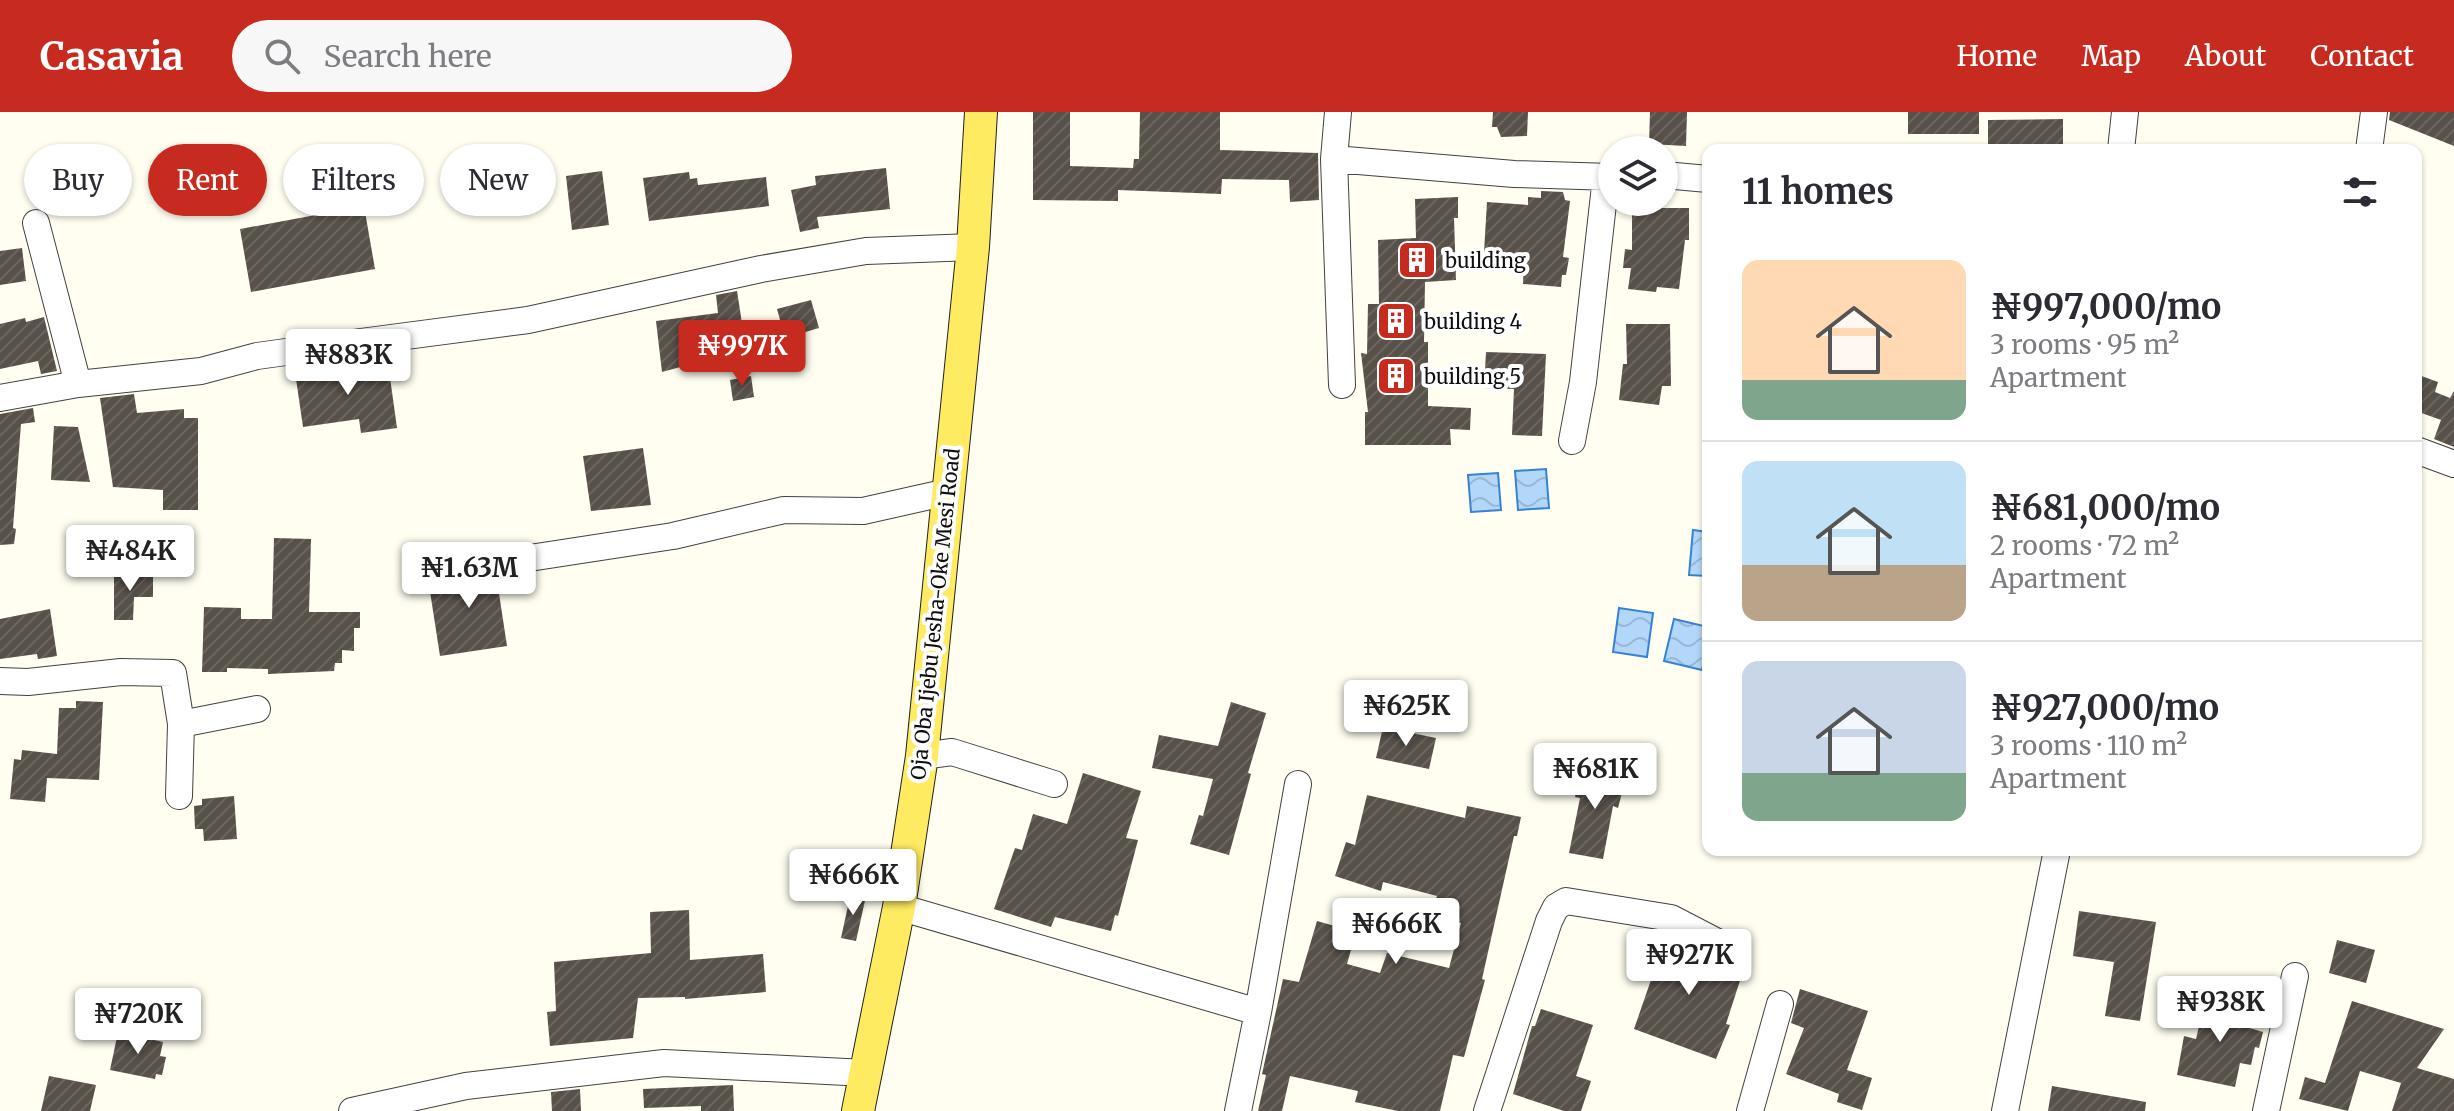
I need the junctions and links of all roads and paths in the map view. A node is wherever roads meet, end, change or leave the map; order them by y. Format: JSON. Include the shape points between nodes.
{"nodes":[{"id":1,"x":981,"y":112,"type":"edge"},
{"id":2,"x":1338,"y":112,"type":"edge"},
{"id":3,"x":2125,"y":112,"type":"edge"},
{"id":4,"x":2374,"y":112,"type":"edge"},
{"id":5,"x":2122,"y":144,"type":"edge"},
{"id":6,"x":2370,"y":144,"type":"edge"},
{"id":7,"x":1334,"y":159,"type":"junction"},
{"id":8,"x":1678,"y":176,"type":"edge"},
{"id":9,"x":1598,"y":177,"type":"edge"},
{"id":10,"x":1702,"y":178,"type":"edge"},
{"id":11,"x":1604,"y":216,"type":"edge"},
{"id":12,"x":36,"y":223,"type":"dead end"},
{"id":13,"x":973,"y":247,"type":"junction"},
{"id":14,"x":78,"y":384,"type":"junction"},
{"id":15,"x":1342,"y":385,"type":"dead end"},
{"id":16,"x":0,"y":398,"type":"edge"},
{"id":17,"x":1572,"y":441,"type":"dead end"},
{"id":18,"x":2422,"y":452,"type":"edge"},
{"id":19,"x":2454,"y":464,"type":"edge"},
{"id":20,"x":948,"y":492,"type":"junction"},
{"id":21,"x":523,"y":559,"type":"dead end"},
{"id":22,"x":0,"y":681,"type":"edge"},
{"id":23,"x":257,"y":709,"type":"dead end"},
{"id":24,"x":181,"y":724,"type":"junction"},
{"id":25,"x":922,"y":756,"type":"junction"},
{"id":26,"x":1054,"y":784,"type":"dead end"},
{"id":27,"x":1298,"y":784,"type":"dead end"},
{"id":28,"x":179,"y":796,"type":"dead end"},
{"id":29,"x":2056,"y":856,"type":"edge"},
{"id":30,"x":899,"y":907,"type":"junction"},
{"id":31,"x":1721,"y":944,"type":"dead end"},
{"id":32,"x":2295,"y":976,"type":"dead end"},
{"id":33,"x":1780,"y":1004,"type":"dead end"},
{"id":34,"x":1258,"y":1012,"type":"junction"},
{"id":35,"x":866,"y":1073,"type":"junction"},
{"id":36,"x":352,"y":1111,"type":"edge"},
{"id":37,"x":858,"y":1111,"type":"edge"},
{"id":38,"x":1238,"y":1111,"type":"edge"},
{"id":39,"x":1487,"y":1111,"type":"edge"},
{"id":40,"x":1750,"y":1111,"type":"edge"},
{"id":41,"x":2005,"y":1111,"type":"edge"},
{"id":42,"x":2266,"y":1111,"type":"edge"}],
"edges":[{"from":1,"to":13,"type":"main road","name":"Oja Oba Ijebu Jesha-Oke Mesi Road"},
{"from":2,"to":7,"type":"street"},
{"from":3,"to":5,"type":"street"},
{"from":4,"to":6,"type":"street"},
{"from":7,"to":9,"type":"street"},
{"from":7,"to":15,"type":"street"},
{"from":8,"to":10,"type":"street"},
{"from":11,"to":17,"type":"street"},
{"from":12,"to":14,"type":"street"},
{"from":13,"to":14,"type":"street","via":[[866,251],[528,320],[257,356],[201,371]]},
{"from":13,"to":20,"type":"main road","name":"Oja Oba Ijebu Jesha-Oke Mesi Road"},
{"from":14,"to":16,"type":"street"},
{"from":18,"to":19,"type":"street"},
{"from":20,"to":21,"type":"street","via":[[863,511],[784,510],[673,536]]},
{"from":20,"to":25,"type":"main road","name":"Oja Oba Ijebu Jesha-Oke Mesi Road"},
{"from":22,"to":24,"type":"street","via":[[173,673]]},
{"from":23,"to":24,"type":"street"},
{"from":24,"to":28,"type":"street"},
{"from":25,"to":26,"type":"street","via":[[952,752]]},
{"from":25,"to":30,"type":"main road","name":"Oja Oba Ijebu Jesha-Oke Mesi Road"},
{"from":27,"to":34,"type":"street"},
{"from":29,"to":41,"type":"street"},
{"from":30,"to":34,"type":"street"},
{"from":30,"to":35,"type":"main road","name":"Oja Oba Ijebu Jesha-Oke Mesi Road"},
{"from":31,"to":39,"type":"street","via":[[1671,918],[1566,901],[1556,907]]},
{"from":32,"to":42,"type":"street"},
{"from":33,"to":40,"type":"street"},
{"from":34,"to":38,"type":"street"},
{"from":35,"to":36,"type":"street","via":[[664,1063],[466,1086]]},
{"from":35,"to":37,"type":"main road","name":"Oja Oba Ijebu Jesha-Oke Mesi Road"}]}
